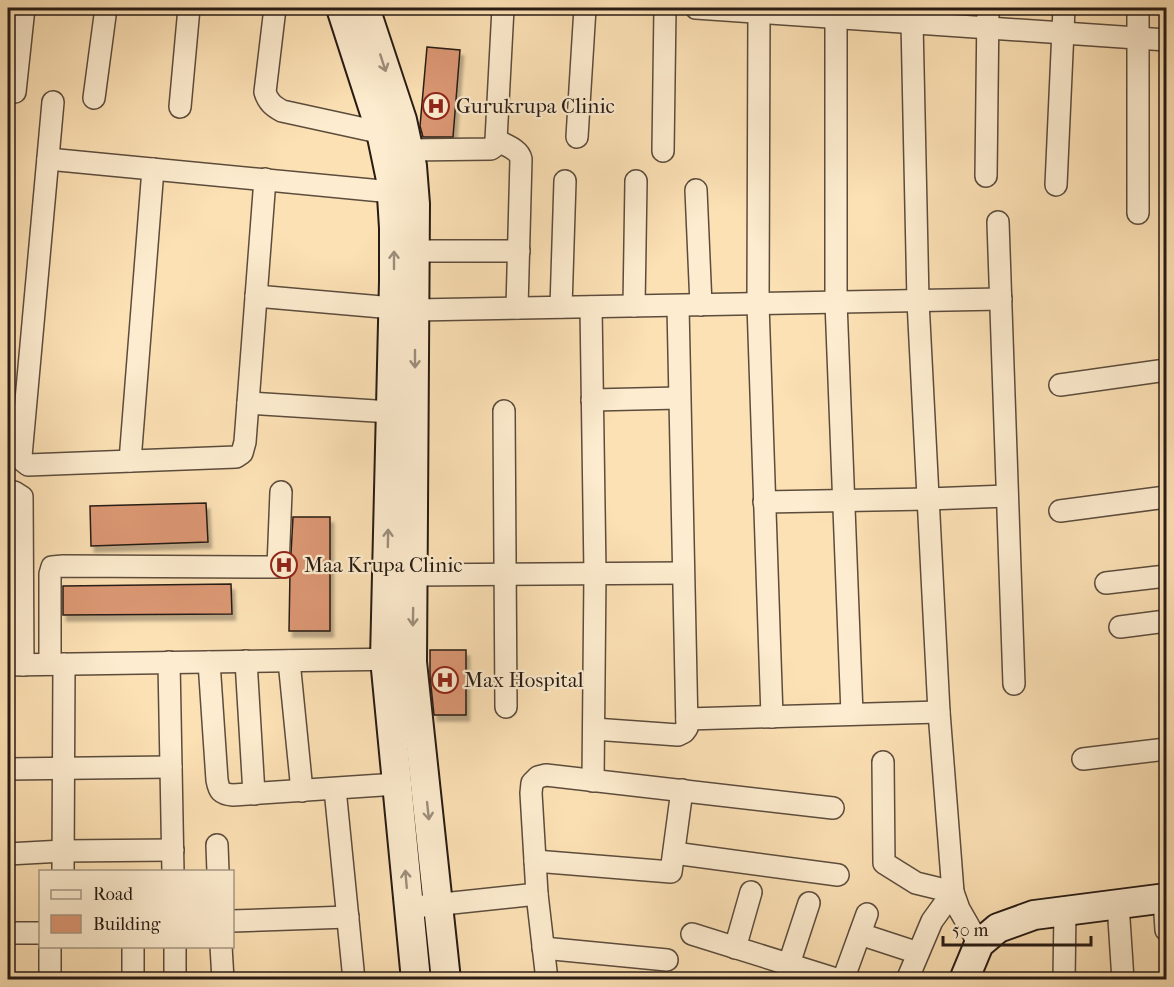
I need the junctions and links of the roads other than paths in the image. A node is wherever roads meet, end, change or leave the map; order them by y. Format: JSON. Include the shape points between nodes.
{"nodes":[{"id":1,"x":24,"y":8,"type":"edge"},
{"id":2,"x":106,"y":8,"type":"edge"},
{"id":3,"x":189,"y":8,"type":"edge"},
{"id":4,"x":275,"y":8,"type":"edge"},
{"id":5,"x":341,"y":8,"type":"edge"},
{"id":6,"x":365,"y":8,"type":"edge"},
{"id":7,"x":503,"y":8,"type":"edge"},
{"id":8,"x":585,"y":8,"type":"edge"},
{"id":9,"x":665,"y":8,"type":"edge"},
{"id":10,"x":696,"y":8,"type":"edge"},
{"id":11,"x":1064,"y":8,"type":"edge"},
{"id":12,"x":1138,"y":8,"type":"edge"},
{"id":13,"x":759,"y":10,"type":"edge"},
{"id":14,"x":836,"y":12,"type":"edge"},
{"id":15,"x":913,"y":15,"type":"edge"},
{"id":16,"x":987,"y":18,"type":"edge"},
{"id":17,"x":1064,"y":33,"type":"junction"},
{"id":18,"x":1137,"y":38,"type":"junction"},
{"id":19,"x":1167,"y":40,"type":"edge"},
{"id":20,"x":15,"y":92,"type":"dead end"},
{"id":21,"x":94,"y":98,"type":"dead end"},
{"id":22,"x":53,"y":102,"type":"dead end"},
{"id":23,"x":180,"y":107,"type":"dead end"},
{"id":24,"x":578,"y":137,"type":"dead end"},
{"id":25,"x":398,"y":140,"type":"junction"},
{"id":26,"x":496,"y":140,"type":"junction"},
{"id":27,"x":663,"y":151,"type":"dead end"},
{"id":28,"x":48,"y":159,"type":"junction"},
{"id":29,"x":153,"y":169,"type":"junction"},
{"id":30,"x":986,"y":176,"type":"dead end"},
{"id":31,"x":266,"y":179,"type":"junction"},
{"id":32,"x":565,"y":181,"type":"dead end"},
{"id":33,"x":636,"y":181,"type":"dead end"},
{"id":34,"x":1056,"y":185,"type":"dead end"},
{"id":35,"x":696,"y":190,"type":"dead end"},
{"id":36,"x":392,"y":192,"type":"junction"},
{"id":37,"x":1138,"y":213,"type":"dead end"},
{"id":38,"x":998,"y":222,"type":"dead end"},
{"id":39,"x":416,"y":251,"type":"junction"},
{"id":40,"x":519,"y":251,"type":"junction"},
{"id":41,"x":256,"y":297,"type":"junction"},
{"id":42,"x":1001,"y":299,"type":"junction"},
{"id":43,"x":918,"y":301,"type":"junction"},
{"id":44,"x":836,"y":302,"type":"junction"},
{"id":45,"x":758,"y":304,"type":"junction"},
{"id":46,"x":701,"y":305,"type":"junction"},
{"id":47,"x":634,"y":306,"type":"junction"},
{"id":48,"x":678,"y":306,"type":"junction"},
{"id":49,"x":561,"y":307,"type":"junction"},
{"id":50,"x":591,"y":307,"type":"junction"},
{"id":51,"x":517,"y":308,"type":"junction"},
{"id":52,"x":405,"y":309,"type":"junction"},
{"id":53,"x":1167,"y":370,"type":"edge"},
{"id":54,"x":1060,"y":385,"type":"dead end"},
{"id":55,"x":679,"y":398,"type":"junction"},
{"id":56,"x":592,"y":400,"type":"junction"},
{"id":57,"x":248,"y":403,"type":"junction"},
{"id":58,"x":504,"y":411,"type":"dead end"},
{"id":59,"x":391,"y":412,"type":"junction"},
{"id":60,"x":130,"y":461,"type":"junction"},
{"id":61,"x":8,"y":492,"type":"edge"},
{"id":62,"x":281,"y":492,"type":"dead end"},
{"id":63,"x":1006,"y":496,"type":"junction"},
{"id":64,"x":1167,"y":497,"type":"edge"},
{"id":65,"x":928,"y":499,"type":"junction"},
{"id":66,"x":844,"y":500,"type":"junction"},
{"id":67,"x":764,"y":502,"type":"junction"},
{"id":68,"x":1060,"y":511,"type":"dead end"},
{"id":69,"x":595,"y":573,"type":"junction"},
{"id":70,"x":683,"y":573,"type":"junction"},
{"id":71,"x":505,"y":574,"type":"junction"},
{"id":72,"x":414,"y":575,"type":"junction"},
{"id":73,"x":1167,"y":576,"type":"edge"},
{"id":74,"x":1106,"y":583,"type":"dead end"},
{"id":75,"x":1167,"y":621,"type":"edge"},
{"id":76,"x":1119,"y":627,"type":"dead end"},
{"id":77,"x":399,"y":659,"type":"junction"},
{"id":78,"x":246,"y":661,"type":"junction"},
{"id":79,"x":289,"y":661,"type":"junction"},
{"id":80,"x":169,"y":662,"type":"junction"},
{"id":81,"x":209,"y":662,"type":"junction"},
{"id":82,"x":57,"y":664,"type":"junction"},
{"id":83,"x":15,"y":665,"type":"edge"},
{"id":84,"x":1014,"y":684,"type":"dead end"},
{"id":85,"x":506,"y":707,"type":"dead end"},
{"id":86,"x":939,"y":712,"type":"junction"},
{"id":87,"x":852,"y":714,"type":"junction"},
{"id":88,"x":772,"y":717,"type":"junction"},
{"id":89,"x":687,"y":719,"type":"junction"},
{"id":90,"x":594,"y":729,"type":"junction"},
{"id":91,"x":1167,"y":749,"type":"edge"},
{"id":92,"x":1083,"y":759,"type":"dead end"},
{"id":93,"x":883,"y":762,"type":"dead end"},
{"id":94,"x":171,"y":767,"type":"junction"},
{"id":95,"x":63,"y":768,"type":"junction"},
{"id":96,"x":8,"y":769,"type":"edge"},
{"id":97,"x":594,"y":781,"type":"junction"},
{"id":98,"x":397,"y":784,"type":"junction"},
{"id":99,"x":335,"y":789,"type":"junction"},
{"id":100,"x":682,"y":790,"type":"junction"},
{"id":101,"x":302,"y":791,"type":"junction"},
{"id":102,"x":254,"y":794,"type":"junction"},
{"id":103,"x":833,"y":808,"type":"dead end"},
{"id":104,"x":217,"y":845,"type":"dead end"},
{"id":105,"x":173,"y":850,"type":"junction"},
{"id":106,"x":8,"y":854,"type":"edge"},
{"id":107,"x":674,"y":854,"type":"junction"},
{"id":108,"x":63,"y":861,"type":"edge"},
{"id":109,"x":535,"y":861,"type":"junction"},
{"id":110,"x":173,"y":870,"type":"edge"},
{"id":111,"x":218,"y":870,"type":"edge"},
{"id":112,"x":838,"y":875,"type":"dead end"},
{"id":113,"x":751,"y":892,"type":"dead end"},
{"id":114,"x":953,"y":892,"type":"junction"},
{"id":115,"x":537,"y":894,"type":"junction"},
{"id":116,"x":1165,"y":898,"type":"edge"},
{"id":117,"x":808,"y":903,"type":"dead end"},
{"id":118,"x":438,"y":904,"type":"junction"},
{"id":119,"x":1118,"y":904,"type":"junction"},
{"id":120,"x":409,"y":909,"type":"junction"},
{"id":121,"x":1065,"y":911,"type":"junction"},
{"id":122,"x":867,"y":914,"type":"dead end"},
{"id":123,"x":348,"y":917,"type":"junction"},
{"id":124,"x":234,"y":921,"type":"edge"},
{"id":125,"x":1167,"y":930,"type":"edge"},
{"id":126,"x":8,"y":933,"type":"edge"},
{"id":127,"x":39,"y":933,"type":"edge"},
{"id":128,"x":692,"y":934,"type":"dead end"},
{"id":129,"x":860,"y":934,"type":"junction"},
{"id":130,"x":979,"y":944,"type":"junction"},
{"id":131,"x":50,"y":948,"type":"edge"},
{"id":132,"x":133,"y":948,"type":"edge"},
{"id":133,"x":175,"y":948,"type":"edge"},
{"id":134,"x":221,"y":948,"type":"edge"},
{"id":135,"x":543,"y":948,"type":"junction"},
{"id":136,"x":735,"y":948,"type":"junction"},
{"id":137,"x":918,"y":953,"type":"junction"},
{"id":138,"x":667,"y":960,"type":"dead end"},
{"id":139,"x":789,"y":964,"type":"junction"},
{"id":140,"x":50,"y":980,"type":"edge"},
{"id":141,"x":133,"y":980,"type":"edge"},
{"id":142,"x":176,"y":980,"type":"edge"},
{"id":143,"x":223,"y":980,"type":"edge"},
{"id":144,"x":354,"y":980,"type":"edge"},
{"id":145,"x":416,"y":980,"type":"edge"},
{"id":146,"x":446,"y":980,"type":"edge"},
{"id":147,"x":547,"y":980,"type":"edge"},
{"id":148,"x":841,"y":980,"type":"edge"},
{"id":149,"x":907,"y":980,"type":"edge"},
{"id":150,"x":964,"y":980,"type":"edge"},
{"id":151,"x":1064,"y":980,"type":"edge"},
{"id":152,"x":1123,"y":980,"type":"edge"}],
"edges":[{"from":1,"to":20,"type":"street"},
{"from":2,"to":21,"type":"street"},
{"from":3,"to":23,"type":"street"},
{"from":4,"to":25,"type":"street","via":[[267,100],[282,111]]},
{"from":5,"to":25,"type":"street"},
{"from":6,"to":25,"type":"street","one_way":true,"via":[[402,120]]},
{"from":7,"to":26,"type":"street"},
{"from":8,"to":24,"type":"street"},
{"from":9,"to":27,"type":"street"},
{"from":10,"to":13,"type":"street"},
{"from":11,"to":17,"type":"street"},
{"from":12,"to":18,"type":"street"},
{"from":13,"to":14,"type":"street"},
{"from":13,"to":45,"type":"street"},
{"from":14,"to":15,"type":"street"},
{"from":14,"to":44,"type":"street"},
{"from":15,"to":16,"type":"street"},
{"from":15,"to":43,"type":"street"},
{"from":16,"to":17,"type":"street"},
{"from":16,"to":30,"type":"street"},
{"from":17,"to":18,"type":"street"},
{"from":17,"to":34,"type":"street"},
{"from":18,"to":19,"type":"street"},
{"from":18,"to":37,"type":"street"},
{"from":22,"to":28,"type":"street"},
{"from":25,"to":26,"type":"street","via":[[490,149]]},
{"from":25,"to":36,"type":"street"},
{"from":25,"to":39,"type":"street","via":[[412,166]]},
{"from":26,"to":40,"type":"street","via":[[520,154]]},
{"from":28,"to":29,"type":"street"},
{"from":28,"to":60,"type":"street","via":[[21,456],[28,465]]},
{"from":29,"to":31,"type":"street"},
{"from":29,"to":60,"type":"street"},
{"from":31,"to":36,"type":"street"},
{"from":31,"to":41,"type":"street"},
{"from":32,"to":49,"type":"street"},
{"from":33,"to":47,"type":"street"},
{"from":35,"to":46,"type":"street"},
{"from":52,"to":36,"type":"street","one_way":true},
{"from":38,"to":42,"type":"street"},
{"from":39,"to":40,"type":"street"},
{"from":39,"to":52,"type":"street"},
{"from":40,"to":51,"type":"street"},
{"from":41,"to":52,"type":"street"},
{"from":41,"to":57,"type":"street"},
{"from":42,"to":43,"type":"street"},
{"from":42,"to":63,"type":"street"},
{"from":43,"to":44,"type":"street"},
{"from":43,"to":65,"type":"street"},
{"from":44,"to":45,"type":"street"},
{"from":44,"to":66,"type":"street"},
{"from":45,"to":46,"type":"street"},
{"from":45,"to":67,"type":"street"},
{"from":46,"to":48,"type":"street"},
{"from":47,"to":48,"type":"street"},
{"from":47,"to":50,"type":"street"},
{"from":48,"to":55,"type":"street"},
{"from":49,"to":50,"type":"street"},
{"from":49,"to":51,"type":"street"},
{"from":50,"to":56,"type":"street"},
{"from":51,"to":52,"type":"street"},
{"from":52,"to":59,"type":"street"},
{"from":52,"to":72,"type":"street","one_way":true},
{"from":53,"to":54,"type":"street"},
{"from":55,"to":56,"type":"street"},
{"from":55,"to":70,"type":"street"},
{"from":56,"to":69,"type":"street"},
{"from":57,"to":59,"type":"street"},
{"from":57,"to":60,"type":"street","via":[[244,448],[236,457]]},
{"from":58,"to":71,"type":"street"},
{"from":77,"to":59,"type":"street","one_way":true},
{"from":61,"to":83,"type":"street","via":[[22,497]]},
{"from":62,"to":82,"type":"street","via":[[279,567],[52,567]]},
{"from":63,"to":65,"type":"street"},
{"from":63,"to":84,"type":"street"},
{"from":64,"to":68,"type":"street"},
{"from":65,"to":66,"type":"street"},
{"from":65,"to":86,"type":"street"},
{"from":66,"to":67,"type":"street"},
{"from":66,"to":87,"type":"street"},
{"from":67,"to":88,"type":"street"},
{"from":69,"to":70,"type":"street"},
{"from":69,"to":71,"type":"street"},
{"from":69,"to":90,"type":"street"},
{"from":70,"to":89,"type":"street"},
{"from":71,"to":72,"type":"street"},
{"from":71,"to":85,"type":"street"},
{"from":72,"to":77,"type":"street","one_way":true},
{"from":73,"to":74,"type":"street"},
{"from":75,"to":76,"type":"street"},
{"from":77,"to":79,"type":"street"},
{"from":77,"to":98,"type":"street"},
{"from":77,"to":118,"type":"street","one_way":true},
{"from":78,"to":79,"type":"street"},
{"from":78,"to":81,"type":"street"},
{"from":78,"to":102,"type":"street"},
{"from":79,"to":101,"type":"street"},
{"from":80,"to":81,"type":"street"},
{"from":80,"to":82,"type":"street"},
{"from":80,"to":94,"type":"street"},
{"from":81,"to":102,"type":"street","via":[[219,790],[232,795]]},
{"from":82,"to":83,"type":"street"},
{"from":82,"to":95,"type":"street"},
{"from":86,"to":87,"type":"street"},
{"from":86,"to":114,"type":"street"},
{"from":87,"to":88,"type":"street"},
{"from":88,"to":89,"type":"street"},
{"from":89,"to":90,"type":"street","via":[[687,728],[678,735]]},
{"from":90,"to":97,"type":"street"},
{"from":91,"to":92,"type":"street"},
{"from":93,"to":114,"type":"street","via":[[884,863],[916,883]]},
{"from":94,"to":95,"type":"street"},
{"from":94,"to":105,"type":"street"},
{"from":95,"to":96,"type":"street"},
{"from":95,"to":108,"type":"street"},
{"from":97,"to":100,"type":"street"},
{"from":97,"to":109,"type":"street","via":[[546,775],[532,783]]},
{"from":98,"to":99,"type":"street"},
{"from":120,"to":98,"type":"street","one_way":true},
{"from":99,"to":101,"type":"street"},
{"from":99,"to":123,"type":"street"},
{"from":100,"to":103,"type":"street"},
{"from":100,"to":107,"type":"street"},
{"from":101,"to":102,"type":"street"},
{"from":104,"to":111,"type":"street"},
{"from":105,"to":108,"type":"street"},
{"from":105,"to":110,"type":"street"},
{"from":106,"to":108,"type":"street"},
{"from":107,"to":109,"type":"street","via":[[671,872]]},
{"from":107,"to":112,"type":"street"},
{"from":109,"to":115,"type":"street"},
{"from":113,"to":136,"type":"street"},
{"from":114,"to":130,"type":"street","via":[[958,909]]},
{"from":114,"to":137,"type":"street","via":[[932,921]]},
{"from":115,"to":118,"type":"street"},
{"from":115,"to":135,"type":"street"},
{"from":116,"to":119,"type":"street"},
{"from":116,"to":125,"type":"street"},
{"from":117,"to":139,"type":"street"},
{"from":118,"to":120,"type":"street"},
{"from":118,"to":146,"type":"street"},
{"from":119,"to":121,"type":"street"},
{"from":119,"to":152,"type":"street"},
{"from":120,"to":145,"type":"street"},
{"from":121,"to":130,"type":"street","via":[[1034,915],[998,928]]},
{"from":121,"to":151,"type":"street"},
{"from":122,"to":129,"type":"street"},
{"from":123,"to":124,"type":"street"},
{"from":123,"to":144,"type":"street"},
{"from":126,"to":127,"type":"street"},
{"from":128,"to":136,"type":"street"},
{"from":129,"to":137,"type":"street"},
{"from":129,"to":148,"type":"street"},
{"from":130,"to":150,"type":"street"},
{"from":131,"to":140,"type":"street"},
{"from":132,"to":141,"type":"street"},
{"from":133,"to":142,"type":"street"},
{"from":134,"to":143,"type":"street"},
{"from":135,"to":138,"type":"street"},
{"from":135,"to":147,"type":"street"},
{"from":136,"to":139,"type":"street"},
{"from":137,"to":149,"type":"street"},
{"from":139,"to":148,"type":"street"}]}
